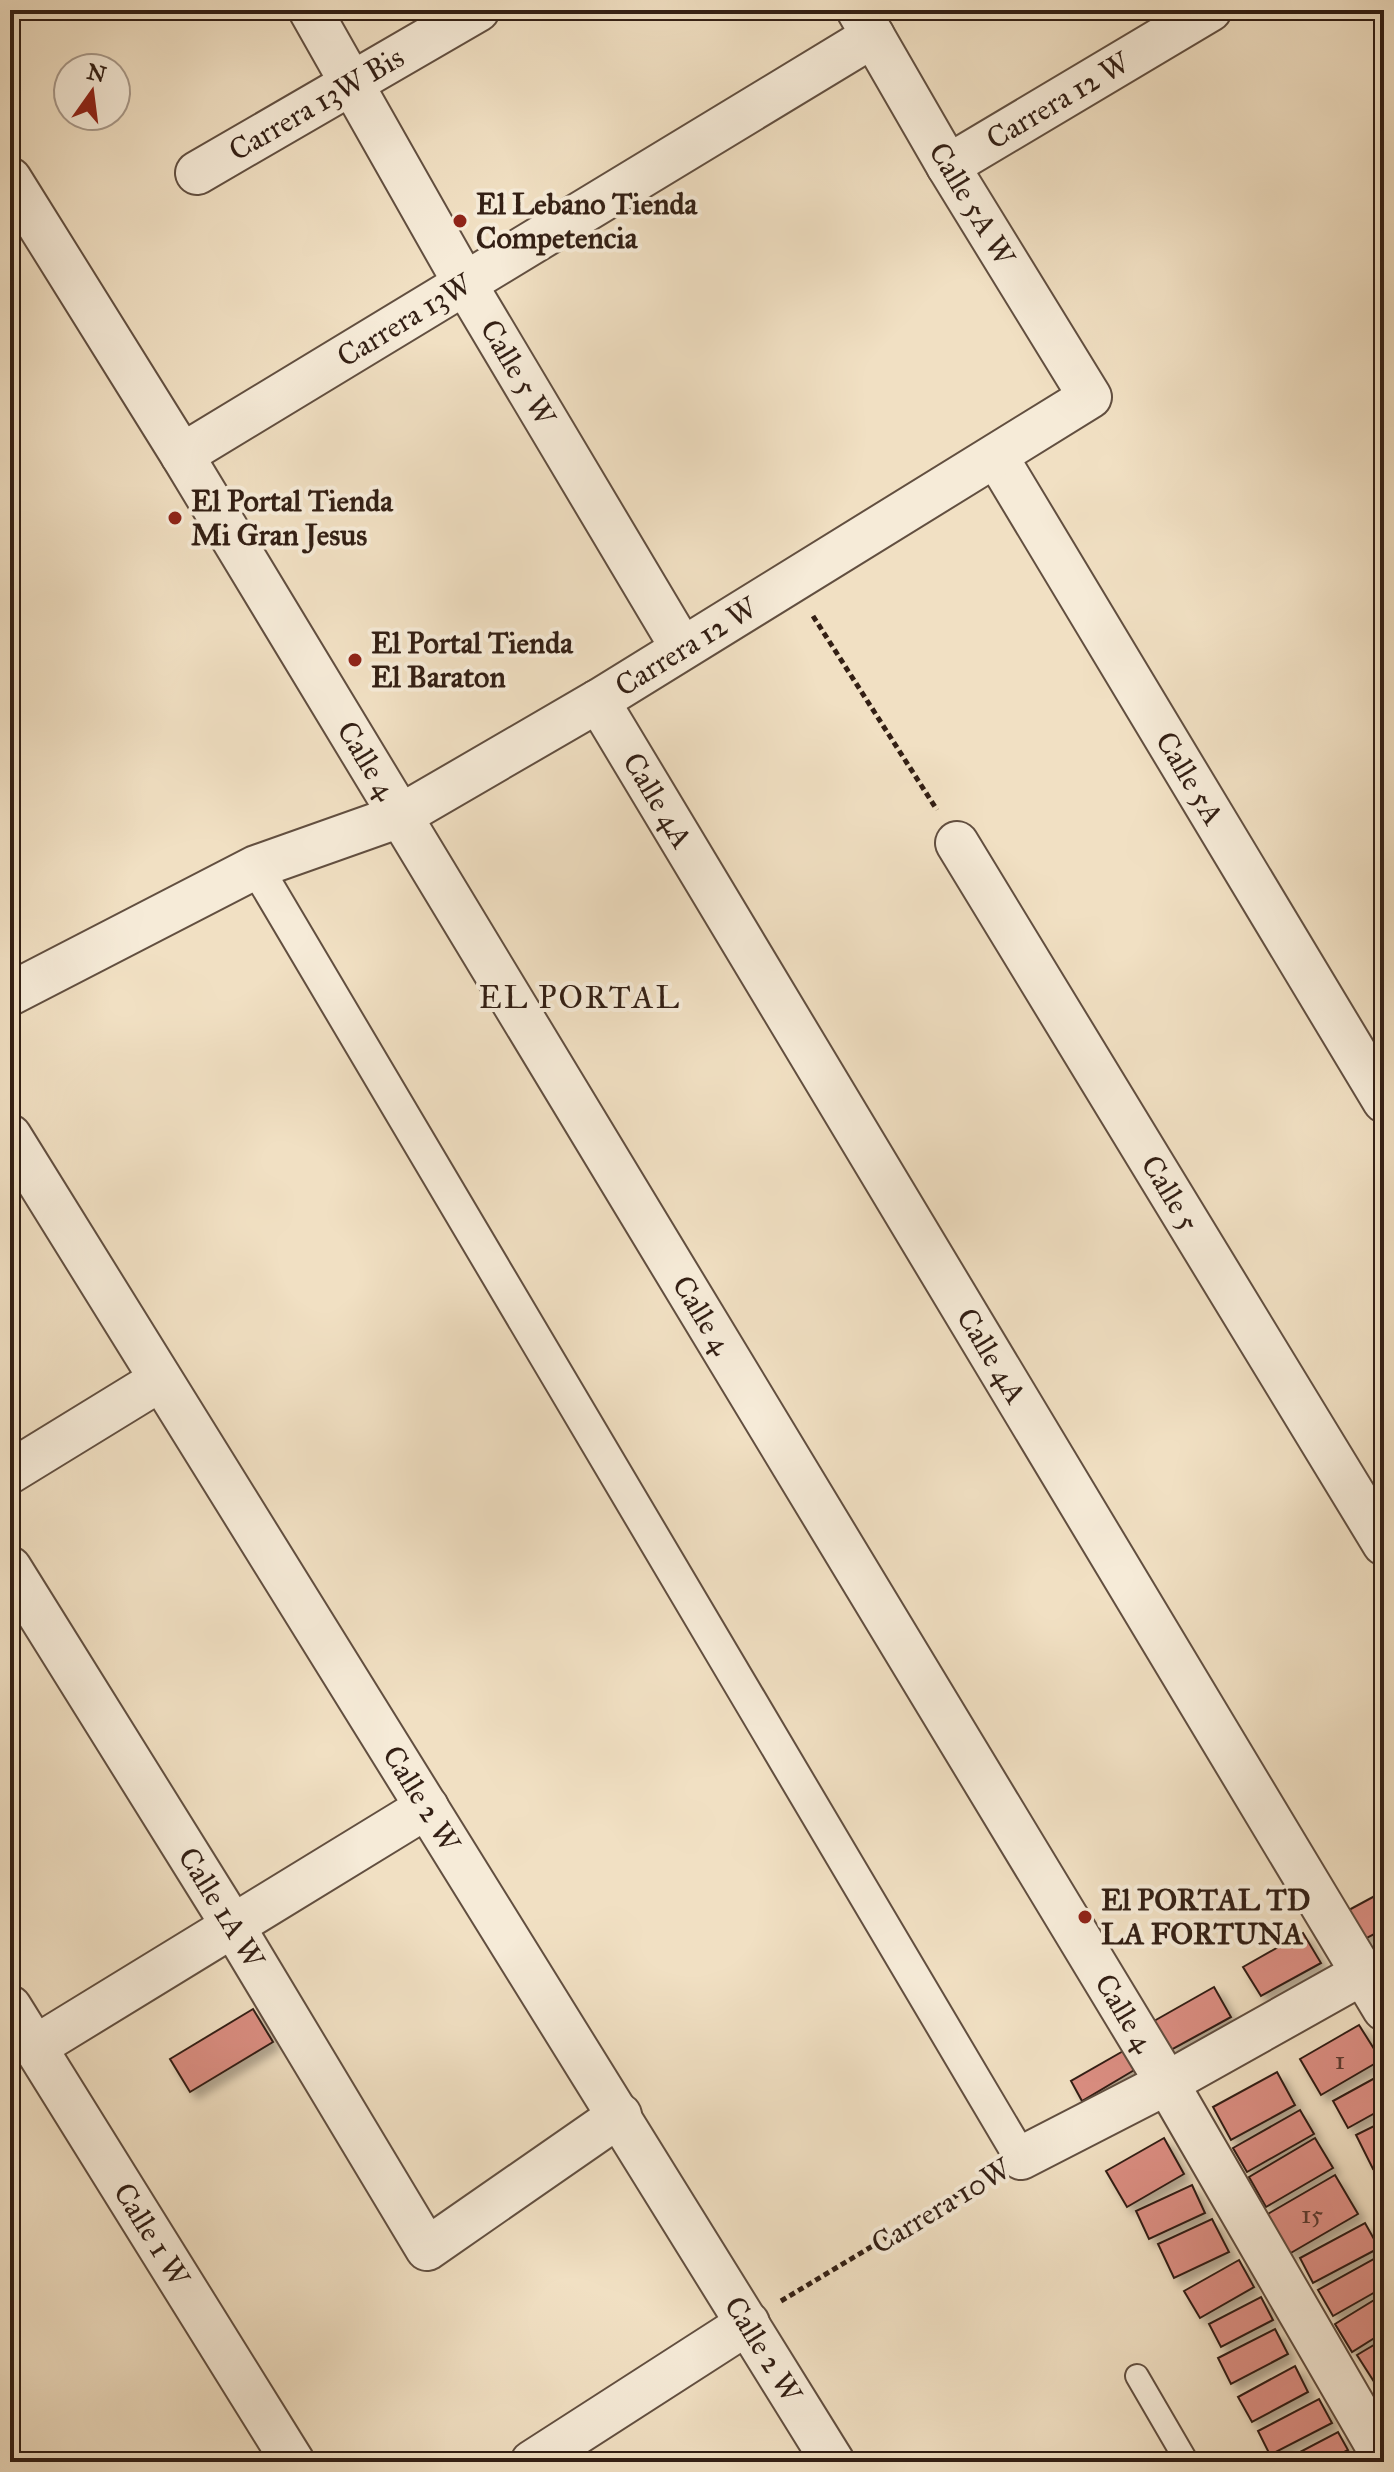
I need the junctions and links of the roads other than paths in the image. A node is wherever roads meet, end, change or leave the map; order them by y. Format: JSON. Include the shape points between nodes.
{"nodes":[{"id":1,"x":310,"y":10,"type":"edge"},
{"id":2,"x":478,"y":10,"type":"edge"},
{"id":3,"x":1210,"y":10,"type":"edge"},
{"id":4,"x":865,"y":23,"type":"edge"},
{"id":5,"x":350,"y":84,"type":"junction"},
{"id":6,"x":948,"y":166,"type":"junction"},
{"id":7,"x":197,"y":173,"type":"dead end"},
{"id":8,"x":10,"y":179,"type":"edge"},
{"id":9,"x":464,"y":282,"type":"junction"},
{"id":10,"x":1090,"y":397,"type":"joint"},
{"id":11,"x":182,"y":455,"type":"junction"},
{"id":12,"x":996,"y":456,"type":"junction"},
{"id":13,"x":682,"y":648,"type":"junction"},
{"id":14,"x":598,"y":701,"type":"junction"},
{"id":15,"x":400,"y":816,"type":"junction"},
{"id":16,"x":957,"y":843,"type":"road end"},
{"id":17,"x":256,"y":867,"type":"junction"},
{"id":18,"x":10,"y":994,"type":"edge"},
{"id":19,"x":1384,"y":1101,"type":"edge"},
{"id":20,"x":10,"y":1136,"type":"edge"},
{"id":21,"x":160,"y":1380,"type":"junction"},
{"id":22,"x":10,"y":1472,"type":"edge"},
{"id":23,"x":1384,"y":1544,"type":"edge"},
{"id":24,"x":10,"y":1568,"type":"edge"},
{"id":25,"x":427,"y":1807,"type":"junction"},
{"id":26,"x":233,"y":1926,"type":"junction"},
{"id":27,"x":1363,"y":1973,"type":"junction"},
{"id":28,"x":10,"y":2007,"type":"edge"},
{"id":29,"x":1384,"y":2009,"type":"edge"},
{"id":30,"x":35,"y":2047,"type":"junction"},
{"id":31,"x":1167,"y":2083,"type":"junction"},
{"id":32,"x":620,"y":2115,"type":"junction"},
{"id":33,"x":1021,"y":2158,"type":"joint"},
{"id":34,"x":748,"y":2323,"type":"junction"},
{"id":35,"x":1137,"y":2376,"type":"dead end"},
{"id":36,"x":1384,"y":2458,"type":"edge"},
{"id":37,"x":293,"y":2462,"type":"edge"},
{"id":38,"x":532,"y":2462,"type":"edge"},
{"id":39,"x":833,"y":2462,"type":"edge"},
{"id":40,"x":1187,"y":2462,"type":"edge"}],
"edges":[{"from":1,"to":5,"type":"street","name":"Calle 5 W"},
{"from":2,"to":5,"type":"street","name":"Carrera 13W Bis"},
{"from":3,"to":6,"type":"street","name":"Carrera 12 W"},
{"from":4,"to":6,"type":"street","name":"Calle 5A W"},
{"from":4,"to":9,"type":"street","name":"Carrera 13W"},
{"from":5,"to":7,"type":"street","name":"Carrera 13W Bis"},
{"from":5,"to":9,"type":"street","name":"Calle 5 W"},
{"from":6,"to":10,"type":"street","name":"Calle 5A W"},
{"from":8,"to":11,"type":"street","name":"Calle 4"},
{"from":9,"to":11,"type":"street","name":"Carrera 13W"},
{"from":9,"to":13,"type":"street","name":"Calle 5 W"},
{"from":10,"to":12,"type":"street","name":"Carrera 12 W"},
{"from":11,"to":15,"type":"street","name":"Calle 4"},
{"from":12,"to":13,"type":"street","name":"Carrera 12 W"},
{"from":12,"to":19,"type":"street","name":"Calle 5A"},
{"from":13,"to":14,"type":"street","name":"Carrera 12 W"},
{"from":14,"to":15,"type":"street","name":"Carrera 12 W"},
{"from":14,"to":27,"type":"street","name":"Calle 4A"},
{"from":15,"to":17,"type":"street","name":"Carrera 12 W"},
{"from":15,"to":31,"type":"street","name":"Calle 4"},
{"from":16,"to":23,"type":"street","name":"Calle 5"},
{"from":17,"to":18,"type":"street","name":"Carrera 12 W"},
{"from":17,"to":33,"type":"street"},
{"from":20,"to":21,"type":"street","name":"Calle 2 W"},
{"from":21,"to":22,"type":"street"},
{"from":21,"to":25,"type":"street","name":"Calle 2 W"},
{"from":24,"to":26,"type":"street","name":"Calle 1A W"},
{"from":25,"to":26,"type":"street"},
{"from":25,"to":32,"type":"street","name":"Calle 2 W"},
{"from":26,"to":30,"type":"street"},
{"from":26,"to":32,"type":"street","name":"Calle 1A W","via":[[427,2249]]},
{"from":27,"to":29,"type":"street","name":"Calle 4A"},
{"from":27,"to":31,"type":"street","name":"Carrera 10W"},
{"from":28,"to":30,"type":"street","name":"Calle 1 W"},
{"from":30,"to":37,"type":"street","name":"Calle 1 W"},
{"from":31,"to":33,"type":"street","name":"Carrera 10W"},
{"from":31,"to":36,"type":"street","name":"Calle 4"},
{"from":32,"to":34,"type":"street","name":"Calle 2 W"},
{"from":34,"to":38,"type":"street"},
{"from":34,"to":39,"type":"street","name":"Calle 2 W"},
{"from":35,"to":40,"type":"lane"}]}
